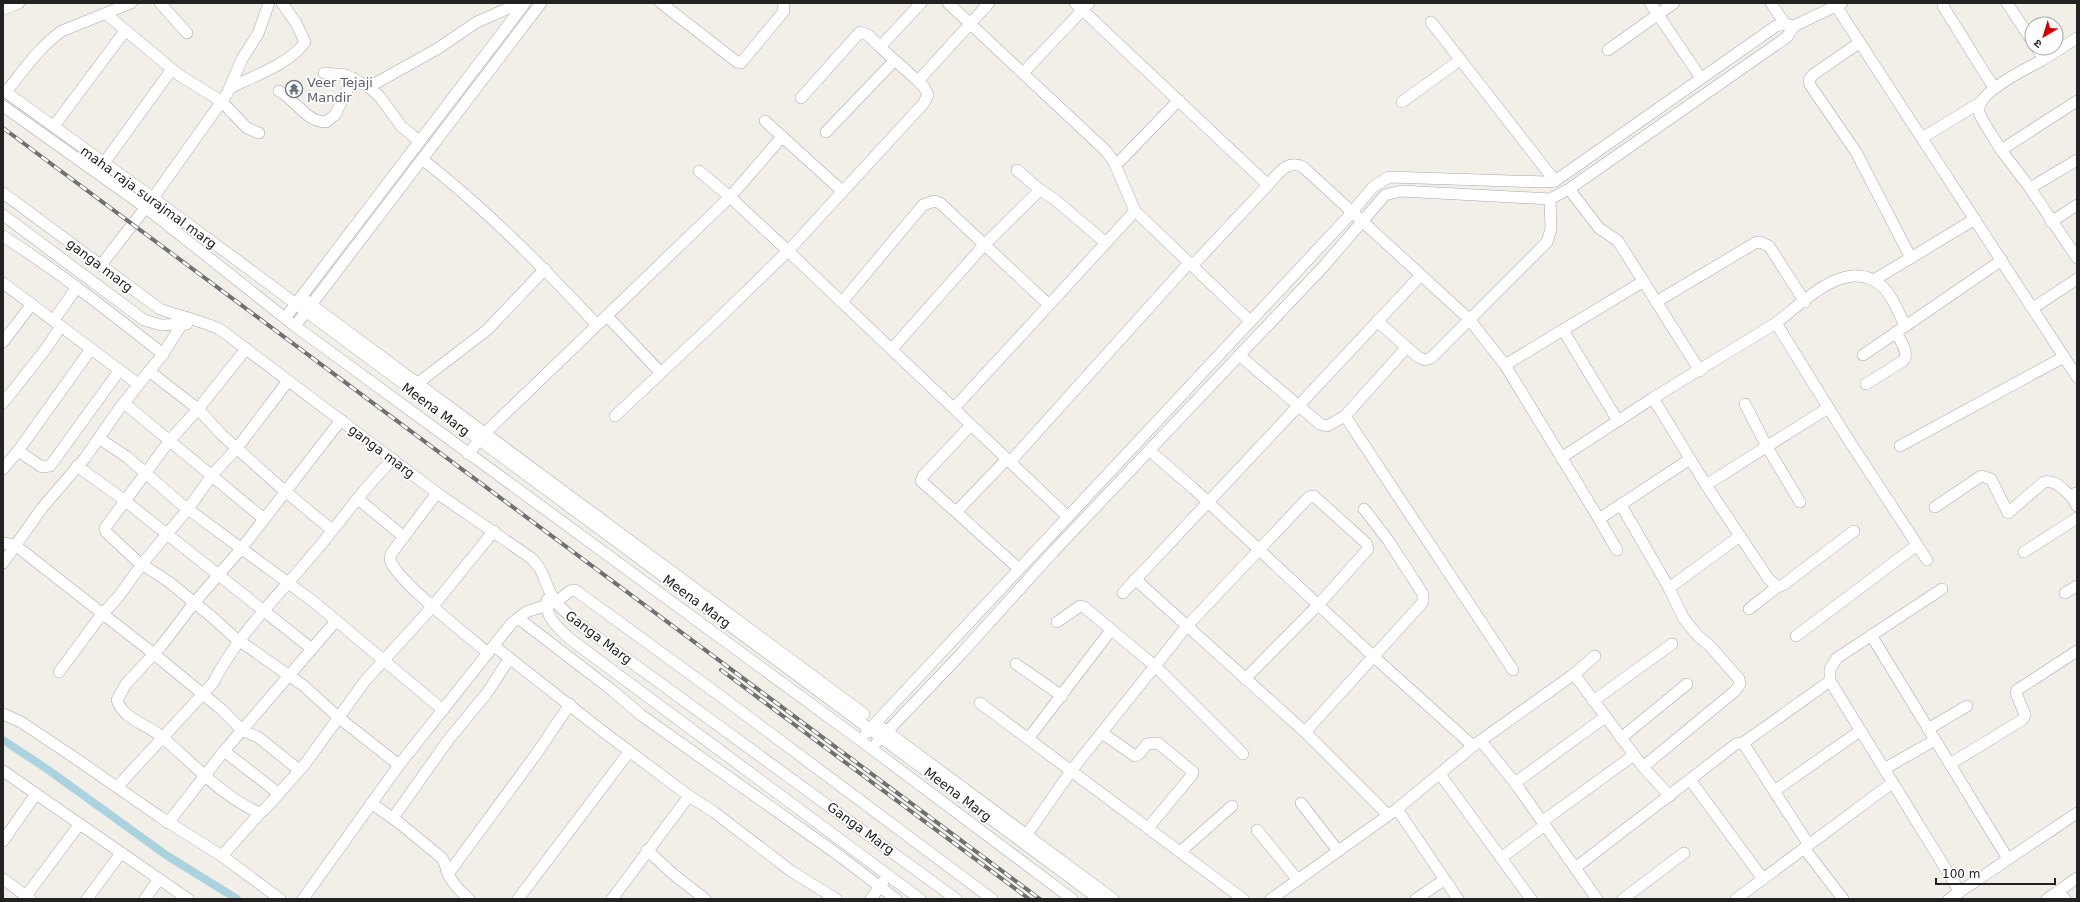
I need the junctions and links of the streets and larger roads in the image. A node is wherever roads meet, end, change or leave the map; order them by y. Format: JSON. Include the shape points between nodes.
{"nodes":[{"id":1,"x":19,"y":3,"type":"edge"},
{"id":2,"x":130,"y":3,"type":"edge"},
{"id":3,"x":160,"y":3,"type":"edge"},
{"id":4,"x":269,"y":3,"type":"edge"},
{"id":5,"x":282,"y":3,"type":"edge"},
{"id":6,"x":520,"y":3,"type":"edge"},
{"id":7,"x":524,"y":3,"type":"edge"},
{"id":8,"x":541,"y":3,"type":"edge"},
{"id":9,"x":661,"y":3,"type":"edge"},
{"id":10,"x":783,"y":3,"type":"edge"},
{"id":11,"x":921,"y":3,"type":"edge"},
{"id":12,"x":948,"y":3,"type":"edge"},
{"id":13,"x":989,"y":3,"type":"edge"},
{"id":14,"x":1650,"y":3,"type":"edge"},
{"id":15,"x":1674,"y":3,"type":"edge"},
{"id":16,"x":1771,"y":3,"type":"edge"},
{"id":17,"x":2007,"y":3,"type":"edge"},
{"id":18,"x":1082,"y":5,"type":"edge"},
{"id":19,"x":1839,"y":5,"type":"edge"},
{"id":20,"x":1943,"y":6,"type":"dead end"},
{"id":21,"x":3,"y":9,"type":"edge"},
{"id":22,"x":106,"y":14,"type":"junction"},
{"id":23,"x":1658,"y":14,"type":"junction"},
{"id":24,"x":1431,"y":22,"type":"dead end"},
{"id":25,"x":971,"y":24,"type":"junction"},
{"id":26,"x":1790,"y":25,"type":"junction"},
{"id":27,"x":2024,"y":29,"type":"edge"},
{"id":28,"x":126,"y":31,"type":"junction"},
{"id":29,"x":187,"y":33,"type":"dead end"},
{"id":30,"x":2077,"y":38,"type":"edge"},
{"id":31,"x":1859,"y":43,"type":"junction"},
{"id":32,"x":880,"y":47,"type":"junction"},
{"id":33,"x":1608,"y":50,"type":"dead end"},
{"id":34,"x":2042,"y":56,"type":"edge"},
{"id":35,"x":2044,"y":59,"type":"junction"},
{"id":36,"x":1460,"y":60,"type":"junction"},
{"id":37,"x":894,"y":61,"type":"junction"},
{"id":38,"x":172,"y":69,"type":"junction"},
{"id":39,"x":324,"y":73,"type":"dead end"},
{"id":40,"x":1023,"y":73,"type":"junction"},
{"id":41,"x":353,"y":78,"type":"junction"},
{"id":42,"x":1701,"y":78,"type":"junction"},
{"id":43,"x":918,"y":80,"type":"junction"},
{"id":44,"x":369,"y":87,"type":"junction"},
{"id":45,"x":230,"y":88,"type":"junction"},
{"id":46,"x":1994,"y":88,"type":"junction"},
{"id":47,"x":4,"y":91,"type":"edge"},
{"id":48,"x":280,"y":91,"type":"dead end"},
{"id":49,"x":801,"y":98,"type":"dead end"},
{"id":50,"x":1178,"y":100,"type":"junction"},
{"id":51,"x":221,"y":101,"type":"junction"},
{"id":52,"x":2077,"y":101,"type":"edge"},
{"id":53,"x":1402,"y":102,"type":"dead end"},
{"id":54,"x":1981,"y":102,"type":"junction"},
{"id":55,"x":3,"y":106,"type":"edge"},
{"id":56,"x":765,"y":121,"type":"dead end"},
{"id":57,"x":54,"y":126,"type":"junction"},
{"id":58,"x":258,"y":132,"type":"dead end"},
{"id":59,"x":826,"y":132,"type":"dead end"},
{"id":60,"x":782,"y":136,"type":"junction"},
{"id":61,"x":1922,"y":138,"type":"junction"},
{"id":62,"x":419,"y":141,"type":"junction"},
{"id":63,"x":2001,"y":150,"type":"junction"},
{"id":64,"x":422,"y":159,"type":"junction"},
{"id":65,"x":2077,"y":160,"type":"edge"},
{"id":66,"x":104,"y":163,"type":"junction"},
{"id":67,"x":1116,"y":165,"type":"junction"},
{"id":68,"x":1017,"y":170,"type":"dead end"},
{"id":69,"x":699,"y":171,"type":"dead end"},
{"id":70,"x":1555,"y":181,"type":"junction"},
{"id":71,"x":1268,"y":185,"type":"junction"},
{"id":72,"x":2030,"y":188,"type":"junction"},
{"id":73,"x":1569,"y":189,"type":"junction"},
{"id":74,"x":1040,"y":190,"type":"junction"},
{"id":75,"x":842,"y":191,"type":"junction"},
{"id":76,"x":3,"y":193,"type":"edge"},
{"id":77,"x":730,"y":197,"type":"junction"},
{"id":78,"x":153,"y":198,"type":"junction"},
{"id":79,"x":1550,"y":199,"type":"junction"},
{"id":80,"x":2077,"y":205,"type":"edge"},
{"id":81,"x":145,"y":207,"type":"junction"},
{"id":82,"x":1135,"y":211,"type":"junction"},
{"id":83,"x":1351,"y":213,"type":"junction"},
{"id":84,"x":6,"y":218,"type":"edge"},
{"id":85,"x":1975,"y":219,"type":"junction"},
{"id":86,"x":1361,"y":222,"type":"junction"},
{"id":87,"x":2052,"y":222,"type":"junction"},
{"id":88,"x":3,"y":237,"type":"edge"},
{"id":89,"x":1106,"y":243,"type":"junction"},
{"id":90,"x":984,"y":245,"type":"junction"},
{"id":91,"x":788,"y":250,"type":"junction"},
{"id":92,"x":1911,"y":258,"type":"junction"},
{"id":93,"x":2077,"y":258,"type":"edge"},
{"id":94,"x":2002,"y":260,"type":"junction"},
{"id":95,"x":101,"y":265,"type":"junction"},
{"id":96,"x":1190,"y":265,"type":"junction"},
{"id":97,"x":545,"y":269,"type":"junction"},
{"id":98,"x":1420,"y":276,"type":"junction"},
{"id":99,"x":2077,"y":279,"type":"edge"},
{"id":100,"x":1874,"y":280,"type":"junction"},
{"id":101,"x":1644,"y":281,"type":"junction"},
{"id":102,"x":3,"y":283,"type":"edge"},
{"id":103,"x":77,"y":287,"type":"junction"},
{"id":104,"x":298,"y":301,"type":"junction"},
{"id":105,"x":842,"y":302,"type":"junction"},
{"id":106,"x":1656,"y":302,"type":"junction"},
{"id":107,"x":1804,"y":302,"type":"junction"},
{"id":108,"x":32,"y":304,"type":"junction"},
{"id":109,"x":1049,"y":306,"type":"junction"},
{"id":110,"x":308,"y":308,"type":"junction"},
{"id":111,"x":2033,"y":308,"type":"junction"},
{"id":112,"x":607,"y":316,"type":"junction"},
{"id":113,"x":285,"y":318,"type":"junction"},
{"id":114,"x":1469,"y":319,"type":"junction"},
{"id":115,"x":183,"y":321,"type":"junction"},
{"id":116,"x":1250,"y":321,"type":"junction"},
{"id":117,"x":1377,"y":321,"type":"junction"},
{"id":118,"x":57,"y":323,"type":"junction"},
{"id":119,"x":1776,"y":324,"type":"junction"},
{"id":120,"x":597,"y":325,"type":"junction"},
{"id":121,"x":295,"y":326,"type":"junction"},
{"id":122,"x":1900,"y":329,"type":"junction"},
{"id":123,"x":1563,"y":330,"type":"junction"},
{"id":124,"x":3,"y":342,"type":"edge"},
{"id":125,"x":1407,"y":347,"type":"junction"},
{"id":126,"x":91,"y":349,"type":"junction"},
{"id":127,"x":246,"y":349,"type":"junction"},
{"id":128,"x":892,"y":349,"type":"junction"},
{"id":129,"x":163,"y":354,"type":"junction"},
{"id":130,"x":1863,"y":354,"type":"dead end"},
{"id":131,"x":1239,"y":355,"type":"junction"},
{"id":132,"x":2064,"y":358,"type":"junction"},
{"id":133,"x":1505,"y":365,"type":"junction"},
{"id":134,"x":119,"y":371,"type":"junction"},
{"id":135,"x":149,"y":371,"type":"junction"},
{"id":136,"x":1700,"y":371,"type":"junction"},
{"id":137,"x":661,"y":373,"type":"junction"},
{"id":138,"x":2077,"y":377,"type":"edge"},
{"id":139,"x":288,"y":381,"type":"junction"},
{"id":140,"x":418,"y":383,"type":"junction"},
{"id":141,"x":138,"y":384,"type":"junction"},
{"id":142,"x":1866,"y":384,"type":"dead end"},
{"id":143,"x":1653,"y":398,"type":"junction"},
{"id":144,"x":3,"y":403,"type":"edge"},
{"id":145,"x":124,"y":403,"type":"junction"},
{"id":146,"x":1745,"y":404,"type":"dead end"},
{"id":147,"x":1297,"y":406,"type":"junction"},
{"id":148,"x":954,"y":408,"type":"junction"},
{"id":149,"x":1828,"y":408,"type":"junction"},
{"id":150,"x":198,"y":409,"type":"junction"},
{"id":151,"x":615,"y":416,"type":"dead end"},
{"id":152,"x":1345,"y":416,"type":"junction"},
{"id":153,"x":341,"y":420,"type":"junction"},
{"id":154,"x":1618,"y":421,"type":"junction"},
{"id":155,"x":971,"y":425,"type":"junction"},
{"id":156,"x":482,"y":436,"type":"junction"},
{"id":157,"x":100,"y":439,"type":"junction"},
{"id":158,"x":170,"y":440,"type":"junction"},
{"id":159,"x":1900,"y":446,"type":"dead end"},
{"id":160,"x":1767,"y":447,"type":"junction"},
{"id":161,"x":237,"y":448,"type":"junction"},
{"id":162,"x":18,"y":451,"type":"junction"},
{"id":163,"x":1150,"y":451,"type":"junction"},
{"id":164,"x":468,"y":454,"type":"junction"},
{"id":165,"x":1561,"y":458,"type":"junction"},
{"id":166,"x":393,"y":459,"type":"junction"},
{"id":167,"x":1690,"y":459,"type":"junction"},
{"id":168,"x":1008,"y":461,"type":"junction"},
{"id":169,"x":78,"y":466,"type":"junction"},
{"id":170,"x":3,"y":469,"type":"edge"},
{"id":171,"x":144,"y":472,"type":"junction"},
{"id":172,"x":212,"y":476,"type":"junction"},
{"id":173,"x":1706,"y":485,"type":"junction"},
{"id":174,"x":287,"y":492,"type":"junction"},
{"id":175,"x":437,"y":492,"type":"junction"},
{"id":176,"x":2074,"y":494,"type":"edge"},
{"id":177,"x":358,"y":499,"type":"junction"},
{"id":178,"x":124,"y":500,"type":"junction"},
{"id":179,"x":1207,"y":502,"type":"junction"},
{"id":180,"x":1800,"y":502,"type":"dead end"},
{"id":181,"x":1621,"y":505,"type":"junction"},
{"id":182,"x":2077,"y":506,"type":"edge"},
{"id":183,"x":1935,"y":507,"type":"dead end"},
{"id":184,"x":188,"y":509,"type":"junction"},
{"id":185,"x":1364,"y":509,"type":"dead end"},
{"id":186,"x":956,"y":512,"type":"junction"},
{"id":187,"x":1068,"y":517,"type":"junction"},
{"id":188,"x":2077,"y":518,"type":"edge"},
{"id":189,"x":264,"y":519,"type":"junction"},
{"id":190,"x":1599,"y":519,"type":"junction"},
{"id":191,"x":332,"y":530,"type":"junction"},
{"id":192,"x":494,"y":531,"type":"junction"},
{"id":193,"x":1854,"y":531,"type":"dead end"},
{"id":194,"x":167,"y":535,"type":"junction"},
{"id":195,"x":1740,"y":536,"type":"junction"},
{"id":196,"x":404,"y":537,"type":"junction"},
{"id":197,"x":3,"y":543,"type":"edge"},
{"id":198,"x":15,"y":545,"type":"junction"},
{"id":199,"x":1917,"y":545,"type":"junction"},
{"id":200,"x":241,"y":549,"type":"junction"},
{"id":201,"x":1259,"y":550,"type":"junction"},
{"id":202,"x":1617,"y":550,"type":"dead end"},
{"id":203,"x":2024,"y":552,"type":"dead end"},
{"id":204,"x":1927,"y":560,"type":"dead end"},
{"id":205,"x":3,"y":563,"type":"edge"},
{"id":206,"x":142,"y":564,"type":"junction"},
{"id":207,"x":1019,"y":569,"type":"junction"},
{"id":208,"x":218,"y":575,"type":"junction"},
{"id":209,"x":1136,"y":579,"type":"junction"},
{"id":210,"x":287,"y":582,"type":"junction"},
{"id":211,"x":2077,"y":586,"type":"edge"},
{"id":212,"x":1777,"y":587,"type":"junction"},
{"id":213,"x":1669,"y":588,"type":"junction"},
{"id":214,"x":1942,"y":589,"type":"dead end"},
{"id":215,"x":1123,"y":592,"type":"dead end"},
{"id":216,"x":2065,"y":593,"type":"dead end"},
{"id":217,"x":194,"y":603,"type":"junction"},
{"id":218,"x":551,"y":604,"type":"junction"},
{"id":219,"x":1318,"y":605,"type":"junction"},
{"id":220,"x":433,"y":606,"type":"junction"},
{"id":221,"x":1750,"y":609,"type":"dead end"},
{"id":222,"x":264,"y":611,"type":"junction"},
{"id":223,"x":102,"y":614,"type":"junction"},
{"id":224,"x":518,"y":618,"type":"junction"},
{"id":225,"x":336,"y":621,"type":"junction"},
{"id":226,"x":1057,"y":622,"type":"dead end"},
{"id":227,"x":1187,"y":626,"type":"junction"},
{"id":228,"x":1111,"y":630,"type":"junction"},
{"id":229,"x":1871,"y":635,"type":"junction"},
{"id":230,"x":1796,"y":636,"type":"dead end"},
{"id":231,"x":239,"y":641,"type":"junction"},
{"id":232,"x":1672,"y":644,"type":"dead end"},
{"id":233,"x":312,"y":649,"type":"junction"},
{"id":234,"x":491,"y":649,"type":"junction"},
{"id":235,"x":2077,"y":651,"type":"edge"},
{"id":236,"x":154,"y":654,"type":"junction"},
{"id":237,"x":1373,"y":656,"type":"junction"},
{"id":238,"x":1596,"y":656,"type":"dead end"},
{"id":239,"x":509,"y":659,"type":"junction"},
{"id":240,"x":384,"y":662,"type":"junction"},
{"id":241,"x":1016,"y":664,"type":"dead end"},
{"id":242,"x":1155,"y":666,"type":"junction"},
{"id":243,"x":1513,"y":670,"type":"dead end"},
{"id":244,"x":59,"y":672,"type":"dead end"},
{"id":245,"x":1574,"y":674,"type":"junction"},
{"id":246,"x":289,"y":676,"type":"junction"},
{"id":247,"x":1245,"y":679,"type":"junction"},
{"id":248,"x":1830,"y":681,"type":"junction"},
{"id":249,"x":1687,"y":684,"type":"dead end"},
{"id":250,"x":202,"y":695,"type":"junction"},
{"id":251,"x":1062,"y":696,"type":"junction"},
{"id":252,"x":1593,"y":701,"type":"junction"},
{"id":253,"x":980,"y":703,"type":"dead end"},
{"id":254,"x":570,"y":704,"type":"junction"},
{"id":255,"x":1967,"y":706,"type":"dead end"},
{"id":256,"x":443,"y":710,"type":"junction"},
{"id":257,"x":3,"y":714,"type":"edge"},
{"id":258,"x":338,"y":717,"type":"junction"},
{"id":259,"x":1605,"y":717,"type":"junction"},
{"id":260,"x":873,"y":725,"type":"junction"},
{"id":261,"x":1928,"y":729,"type":"junction"},
{"id":262,"x":243,"y":730,"type":"junction"},
{"id":263,"x":1860,"y":731,"type":"junction"},
{"id":264,"x":1305,"y":732,"type":"junction"},
{"id":265,"x":1102,"y":733,"type":"junction"},
{"id":266,"x":884,"y":734,"type":"junction"},
{"id":267,"x":162,"y":736,"type":"junction"},
{"id":268,"x":1621,"y":738,"type":"junction"},
{"id":269,"x":1028,"y":739,"type":"junction"},
{"id":270,"x":860,"y":740,"type":"junction"},
{"id":271,"x":1935,"y":740,"type":"junction"},
{"id":272,"x":1477,"y":743,"type":"junction"},
{"id":273,"x":1743,"y":743,"type":"junction"},
{"id":274,"x":872,"y":749,"type":"junction"},
{"id":275,"x":224,"y":750,"type":"junction"},
{"id":276,"x":629,"y":752,"type":"junction"},
{"id":277,"x":1243,"y":754,"type":"dead end"},
{"id":278,"x":1634,"y":755,"type":"junction"},
{"id":279,"x":1950,"y":764,"type":"junction"},
{"id":280,"x":399,"y":765,"type":"junction"},
{"id":281,"x":1643,"y":767,"type":"junction"},
{"id":282,"x":1884,"y":769,"type":"junction"},
{"id":283,"x":299,"y":770,"type":"junction"},
{"id":284,"x":3,"y":771,"type":"edge"},
{"id":285,"x":1071,"y":771,"type":"junction"},
{"id":286,"x":1440,"y":774,"type":"junction"},
{"id":287,"x":204,"y":776,"type":"junction"},
{"id":288,"x":1691,"y":781,"type":"junction"},
{"id":289,"x":1892,"y":782,"type":"junction"},
{"id":290,"x":1515,"y":783,"type":"junction"},
{"id":291,"x":117,"y":787,"type":"junction"},
{"id":292,"x":1774,"y":791,"type":"junction"},
{"id":293,"x":278,"y":793,"type":"junction"},
{"id":294,"x":36,"y":794,"type":"junction"},
{"id":295,"x":689,"y":796,"type":"junction"},
{"id":296,"x":1670,"y":796,"type":"junction"},
{"id":297,"x":371,"y":803,"type":"junction"},
{"id":298,"x":1302,"y":803,"type":"dead end"},
{"id":299,"x":1232,"y":806,"type":"dead end"},
{"id":300,"x":1393,"y":812,"type":"junction"},
{"id":301,"x":2077,"y":812,"type":"edge"},
{"id":302,"x":260,"y":813,"type":"junction"},
{"id":303,"x":393,"y":818,"type":"junction"},
{"id":304,"x":168,"y":823,"type":"junction"},
{"id":305,"x":1544,"y":823,"type":"junction"},
{"id":306,"x":79,"y":825,"type":"junction"},
{"id":307,"x":1148,"y":828,"type":"junction"},
{"id":308,"x":1257,"y":830,"type":"dead end"},
{"id":309,"x":1024,"y":838,"type":"junction"},
{"id":310,"x":3,"y":841,"type":"edge"},
{"id":311,"x":1807,"y":846,"type":"junction"},
{"id":312,"x":647,"y":850,"type":"junction"},
{"id":313,"x":1338,"y":851,"type":"junction"},
{"id":314,"x":1180,"y":852,"type":"junction"},
{"id":315,"x":1684,"y":853,"type":"dead end"},
{"id":316,"x":121,"y":854,"type":"junction"},
{"id":317,"x":1013,"y":854,"type":"junction"},
{"id":318,"x":222,"y":856,"type":"junction"},
{"id":319,"x":1501,"y":858,"type":"junction"},
{"id":320,"x":2008,"y":859,"type":"junction"},
{"id":321,"x":1576,"y":868,"type":"junction"},
{"id":322,"x":448,"y":874,"type":"junction"},
{"id":323,"x":888,"y":875,"type":"junction"},
{"id":324,"x":2077,"y":878,"type":"edge"},
{"id":325,"x":3,"y":879,"type":"edge"},
{"id":326,"x":159,"y":879,"type":"junction"},
{"id":327,"x":1298,"y":880,"type":"junction"},
{"id":328,"x":1444,"y":880,"type":"junction"},
{"id":329,"x":1763,"y":880,"type":"junction"},
{"id":330,"x":879,"y":887,"type":"junction"},
{"id":331,"x":1960,"y":892,"type":"junction"},
{"id":332,"x":2061,"y":895,"type":"edge"},
{"id":333,"x":825,"y":896,"type":"edge"},
{"id":334,"x":28,"y":897,"type":"edge"},
{"id":335,"x":87,"y":899,"type":"edge"},
{"id":336,"x":145,"y":899,"type":"edge"},
{"id":337,"x":188,"y":899,"type":"edge"},
{"id":338,"x":280,"y":899,"type":"edge"},
{"id":339,"x":303,"y":899,"type":"edge"},
{"id":340,"x":469,"y":899,"type":"edge"},
{"id":341,"x":518,"y":899,"type":"edge"},
{"id":342,"x":612,"y":899,"type":"edge"},
{"id":343,"x":705,"y":899,"type":"edge"},
{"id":344,"x":836,"y":899,"type":"edge"},
{"id":345,"x":871,"y":899,"type":"edge"},
{"id":346,"x":896,"y":899,"type":"edge"},
{"id":347,"x":920,"y":899,"type":"edge"},
{"id":348,"x":956,"y":899,"type":"edge"},
{"id":349,"x":992,"y":899,"type":"edge"},
{"id":350,"x":1072,"y":899,"type":"edge"},
{"id":351,"x":1099,"y":899,"type":"edge"},
{"id":352,"x":1113,"y":899,"type":"edge"},
{"id":353,"x":1243,"y":899,"type":"edge"},
{"id":354,"x":1271,"y":899,"type":"edge"},
{"id":355,"x":1416,"y":899,"type":"edge"},
{"id":356,"x":1458,"y":899,"type":"edge"},
{"id":357,"x":1531,"y":899,"type":"edge"},
{"id":358,"x":1597,"y":899,"type":"edge"},
{"id":359,"x":1623,"y":899,"type":"edge"},
{"id":360,"x":1736,"y":899,"type":"edge"},
{"id":361,"x":1843,"y":899,"type":"edge"},
{"id":362,"x":1949,"y":899,"type":"edge"},
{"id":363,"x":2047,"y":899,"type":"edge"}],
"edges":[{"from":1,"to":21,"type":"street"},
{"from":2,"to":22,"type":"street"},
{"from":3,"to":29,"type":"street"},
{"from":4,"to":45,"type":"street","via":[[258,34],[242,59]]},
{"from":5,"to":45,"type":"street","via":[[305,42],[269,69]]},
{"from":6,"to":44,"type":"street","via":[[477,22],[437,49]]},
{"from":7,"to":62,"type":"street"},
{"from":8,"to":64,"type":"street"},
{"from":9,"to":10,"type":"street","via":[[741,63],[784,11]]},
{"from":11,"to":32,"type":"street"},
{"from":12,"to":25,"type":"street"},
{"from":13,"to":25,"type":"street"},
{"from":14,"to":23,"type":"street"},
{"from":15,"to":23,"type":"street"},
{"from":16,"to":26,"type":"street"},
{"from":17,"to":27,"type":"street"},
{"from":18,"to":40,"type":"street"},
{"from":18,"to":50,"type":"street"},
{"from":19,"to":26,"type":"street"},
{"from":19,"to":31,"type":"street"},
{"from":20,"to":46,"type":"street"},
{"from":22,"to":28,"type":"street"},
{"from":22,"to":47,"type":"street","via":[[53,37]]},
{"from":23,"to":33,"type":"street"},
{"from":23,"to":42,"type":"street"},
{"from":24,"to":36,"type":"street"},
{"from":25,"to":40,"type":"street"},
{"from":25,"to":43,"type":"street"},
{"from":26,"to":42,"type":"street","via":[[1776,26]]},
{"from":26,"to":73,"type":"street","via":[[1787,36]]},
{"from":28,"to":38,"type":"street"},
{"from":28,"to":57,"type":"street"},
{"from":30,"to":35,"type":"street"},
{"from":31,"to":61,"type":"street"},
{"from":31,"to":92,"type":"street","via":[[1811,76],[1810,85],[1856,152]]},
{"from":32,"to":37,"type":"street"},
{"from":32,"to":49,"type":"street","via":[[868,35],[860,32]]},
{"from":34,"to":35,"type":"street"},
{"from":35,"to":46,"type":"street"},
{"from":36,"to":53,"type":"street"},
{"from":36,"to":70,"type":"street"},
{"from":37,"to":43,"type":"street"},
{"from":37,"to":59,"type":"street"},
{"from":38,"to":51,"type":"street","via":[[188,82]]},
{"from":38,"to":66,"type":"street"},
{"from":39,"to":41,"type":"street","via":[[336,73]]},
{"from":40,"to":67,"type":"street","via":[[1106,151]]},
{"from":41,"to":44,"type":"street"},
{"from":41,"to":48,"type":"street","via":[[335,115],[326,122],[313,120],[295,101]]},
{"from":42,"to":70,"type":"street"},
{"from":43,"to":75,"type":"street","via":[[927,91],[926,102]]},
{"from":44,"to":62,"type":"street","via":[[380,97],[401,126]]},
{"from":45,"to":51,"type":"street"},
{"from":46,"to":54,"type":"street"},
{"from":47,"to":57,"type":"street","name":"maha raja surajmal marg"},
{"from":50,"to":67,"type":"street"},
{"from":50,"to":71,"type":"street"},
{"from":51,"to":58,"type":"street","via":[[244,126]]},
{"from":51,"to":78,"type":"street"},
{"from":52,"to":63,"type":"street"},
{"from":54,"to":61,"type":"street"},
{"from":54,"to":63,"type":"street","via":[[1979,111]]},
{"from":55,"to":81,"type":"street","name":"maha raja surajmal marg"},
{"from":56,"to":60,"type":"street"},
{"from":57,"to":66,"type":"street","name":"maha raja surajmal marg"},
{"from":60,"to":75,"type":"street"},
{"from":60,"to":77,"type":"street"},
{"from":61,"to":85,"type":"street"},
{"from":62,"to":104,"type":"street"},
{"from":63,"to":72,"type":"street"},
{"from":64,"to":97,"type":"street","via":[[467,194]]},
{"from":64,"to":110,"type":"street"},
{"from":65,"to":72,"type":"street"},
{"from":66,"to":78,"type":"street","name":"maha raja surajmal marg"},
{"from":67,"to":82,"type":"street"},
{"from":68,"to":74,"type":"street"},
{"from":69,"to":77,"type":"street"},
{"from":70,"to":83,"type":"street","via":[[1389,177],[1373,187]]},
{"from":71,"to":83,"type":"street","via":[[1288,166],[1297,164]]},
{"from":71,"to":96,"type":"street"},
{"from":72,"to":87,"type":"street"},
{"from":73,"to":79,"type":"street"},
{"from":73,"to":101,"type":"street","via":[[1599,228],[1618,241]]},
{"from":74,"to":89,"type":"street"},
{"from":74,"to":90,"type":"street"},
{"from":75,"to":91,"type":"street"},
{"from":76,"to":95,"type":"street","name":"ganga marg"},
{"from":77,"to":91,"type":"street"},
{"from":77,"to":112,"type":"street"},
{"from":78,"to":81,"type":"street"},
{"from":78,"to":104,"type":"street","name":"maha raja surajmal marg"},
{"from":79,"to":86,"type":"street","via":[[1401,191],[1385,195]]},
{"from":79,"to":114,"type":"street","via":[[1551,229],[1547,242]]},
{"from":80,"to":87,"type":"street"},
{"from":81,"to":95,"type":"street"},
{"from":81,"to":113,"type":"street","name":"maha raja surajmal marg"},
{"from":82,"to":89,"type":"street"},
{"from":82,"to":96,"type":"street"},
{"from":83,"to":86,"type":"street"},
{"from":83,"to":116,"type":"street"},
{"from":84,"to":88,"type":"street"},
{"from":84,"to":115,"type":"street","name":"ganga marg","via":[[144,320],[161,324]]},
{"from":85,"to":92,"type":"street"},
{"from":85,"to":94,"type":"street"},
{"from":86,"to":98,"type":"street"},
{"from":86,"to":131,"type":"street","via":[[1323,267]]},
{"from":87,"to":93,"type":"street"},
{"from":88,"to":103,"type":"street","via":[[30,252]]},
{"from":89,"to":109,"type":"street"},
{"from":90,"to":105,"type":"street","via":[[940,203],[928,202]]},
{"from":90,"to":109,"type":"street"},
{"from":90,"to":128,"type":"street"},
{"from":91,"to":105,"type":"street"},
{"from":91,"to":137,"type":"street"},
{"from":92,"to":100,"type":"street"},
{"from":94,"to":111,"type":"street"},
{"from":94,"to":122,"type":"street"},
{"from":95,"to":115,"type":"street","name":"ganga marg","via":[[160,309]]},
{"from":96,"to":116,"type":"street"},
{"from":96,"to":168,"type":"street"},
{"from":97,"to":120,"type":"street"},
{"from":97,"to":140,"type":"street","via":[[487,330]]},
{"from":98,"to":114,"type":"street"},
{"from":98,"to":117,"type":"street"},
{"from":99,"to":111,"type":"street"},
{"from":100,"to":107,"type":"street","via":[[1849,275],[1824,286]]},
{"from":100,"to":122,"type":"street","via":[[1885,289],[1896,306]]},
{"from":101,"to":106,"type":"street"},
{"from":101,"to":123,"type":"street"},
{"from":102,"to":108,"type":"street"},
{"from":103,"to":118,"type":"street"},
{"from":103,"to":129,"type":"street"},
{"from":104,"to":110,"type":"street","name":"Meena Marg"},
{"from":104,"to":113,"type":"street"},
{"from":105,"to":128,"type":"street"},
{"from":106,"to":107,"type":"street","via":[[1760,242],[1769,246]]},
{"from":106,"to":136,"type":"street"},
{"from":107,"to":119,"type":"street"},
{"from":108,"to":118,"type":"street"},
{"from":108,"to":124,"type":"street"},
{"from":109,"to":148,"type":"street"},
{"from":110,"to":121,"type":"street"},
{"from":110,"to":140,"type":"street"},
{"from":110,"to":156,"type":"street","name":"Meena Marg"},
{"from":111,"to":132,"type":"street"},
{"from":112,"to":120,"type":"street"},
{"from":112,"to":137,"type":"street"},
{"from":113,"to":121,"type":"street","name":"maha raja surajmal marg"},
{"from":114,"to":125,"type":"street","via":[[1431,358],[1425,360],[1418,357]]},
{"from":114,"to":133,"type":"street"},
{"from":115,"to":127,"type":"street","name":"ganga marg","via":[[204,321]]},
{"from":115,"to":129,"type":"street"},
{"from":116,"to":187,"type":"street"},
{"from":117,"to":125,"type":"street"},
{"from":117,"to":147,"type":"street"},
{"from":118,"to":126,"type":"street"},
{"from":118,"to":144,"type":"street","via":[[44,350]]},
{"from":119,"to":136,"type":"street"},
{"from":119,"to":149,"type":"street"},
{"from":120,"to":156,"type":"street"},
{"from":121,"to":164,"type":"street","name":"maha raja surajmal marg"},
{"from":122,"to":130,"type":"street"},
{"from":122,"to":142,"type":"street","via":[[1906,358]]},
{"from":123,"to":133,"type":"street"},
{"from":123,"to":154,"type":"street"},
{"from":125,"to":152,"type":"street"},
{"from":126,"to":134,"type":"street"},
{"from":126,"to":162,"type":"street"},
{"from":127,"to":139,"type":"street","name":"ganga marg"},
{"from":127,"to":150,"type":"street"},
{"from":128,"to":148,"type":"street"},
{"from":129,"to":135,"type":"street"},
{"from":131,"to":147,"type":"street"},
{"from":131,"to":163,"type":"street"},
{"from":132,"to":138,"type":"street"},
{"from":132,"to":159,"type":"street"},
{"from":133,"to":165,"type":"street"},
{"from":134,"to":141,"type":"street"},
{"from":134,"to":162,"type":"street","via":[[50,466],[42,467]]},
{"from":135,"to":141,"type":"street"},
{"from":135,"to":150,"type":"street"},
{"from":136,"to":143,"type":"street"},
{"from":137,"to":151,"type":"street"},
{"from":139,"to":153,"type":"street","name":"ganga marg"},
{"from":139,"to":161,"type":"street"},
{"from":140,"to":156,"type":"street"},
{"from":141,"to":145,"type":"street"},
{"from":143,"to":154,"type":"street"},
{"from":143,"to":167,"type":"street"},
{"from":145,"to":157,"type":"street"},
{"from":145,"to":158,"type":"street"},
{"from":146,"to":160,"type":"street"},
{"from":147,"to":152,"type":"street","via":[[1327,426]]},
{"from":147,"to":179,"type":"street"},
{"from":148,"to":155,"type":"street"},
{"from":149,"to":160,"type":"street"},
{"from":149,"to":199,"type":"street"},
{"from":150,"to":158,"type":"street"},
{"from":150,"to":161,"type":"street"},
{"from":152,"to":243,"type":"street"},
{"from":153,"to":166,"type":"street","name":"ganga marg"},
{"from":153,"to":174,"type":"street"},
{"from":154,"to":165,"type":"street"},
{"from":155,"to":168,"type":"street"},
{"from":155,"to":186,"type":"street","via":[[921,481]]},
{"from":156,"to":164,"type":"street"},
{"from":156,"to":260,"type":"street","name":"Meena Marg"},
{"from":157,"to":169,"type":"street"},
{"from":157,"to":171,"type":"street"},
{"from":158,"to":171,"type":"street"},
{"from":158,"to":172,"type":"street"},
{"from":160,"to":173,"type":"street"},
{"from":160,"to":180,"type":"street"},
{"from":161,"to":172,"type":"street"},
{"from":161,"to":174,"type":"street"},
{"from":162,"to":170,"type":"street"},
{"from":163,"to":179,"type":"street"},
{"from":163,"to":266,"type":"street"},
{"from":164,"to":270,"type":"street","name":"Meena Marg"},
{"from":165,"to":190,"type":"street"},
{"from":166,"to":175,"type":"street","name":"ganga marg"},
{"from":166,"to":177,"type":"street","via":[[373,478]]},
{"from":167,"to":173,"type":"street"},
{"from":167,"to":181,"type":"street"},
{"from":168,"to":186,"type":"street"},
{"from":168,"to":187,"type":"street"},
{"from":169,"to":178,"type":"street"},
{"from":169,"to":198,"type":"street"},
{"from":171,"to":178,"type":"street"},
{"from":171,"to":184,"type":"street"},
{"from":172,"to":184,"type":"street"},
{"from":172,"to":189,"type":"street"},
{"from":173,"to":195,"type":"street"},
{"from":174,"to":189,"type":"street"},
{"from":174,"to":191,"type":"street"},
{"from":175,"to":192,"type":"street","name":"ganga marg"},
{"from":175,"to":196,"type":"street"},
{"from":176,"to":182,"type":"street"},
{"from":176,"to":183,"type":"street","via":[[2056,483],[2044,482],[2008,512],[1991,479],[1981,476]]},
{"from":177,"to":191,"type":"street"},
{"from":177,"to":196,"type":"street"},
{"from":178,"to":194,"type":"street"},
{"from":178,"to":206,"type":"street","via":[[105,528],[106,532]]},
{"from":179,"to":201,"type":"street"},
{"from":179,"to":209,"type":"street"},
{"from":181,"to":190,"type":"street"},
{"from":181,"to":213,"type":"street"},
{"from":184,"to":194,"type":"street"},
{"from":184,"to":200,"type":"street"},
{"from":185,"to":237,"type":"street","via":[[1388,540],[1423,594],[1423,602]]},
{"from":186,"to":207,"type":"street"},
{"from":187,"to":207,"type":"street"},
{"from":188,"to":203,"type":"street"},
{"from":189,"to":200,"type":"street"},
{"from":190,"to":202,"type":"street"},
{"from":191,"to":210,"type":"street"},
{"from":192,"to":218,"type":"street","name":"ganga marg","via":[[540,567],[545,576]]},
{"from":192,"to":220,"type":"street"},
{"from":193,"to":212,"type":"street"},
{"from":194,"to":206,"type":"street"},
{"from":194,"to":208,"type":"street"},
{"from":195,"to":212,"type":"street"},
{"from":195,"to":213,"type":"street"},
{"from":196,"to":220,"type":"street","via":[[391,554],[391,564]]},
{"from":197,"to":198,"type":"street"},
{"from":198,"to":205,"type":"street"},
{"from":198,"to":223,"type":"street"},
{"from":199,"to":204,"type":"street"},
{"from":199,"to":230,"type":"street"},
{"from":200,"to":208,"type":"street"},
{"from":200,"to":210,"type":"street"},
{"from":201,"to":219,"type":"street"},
{"from":201,"to":219,"type":"street","via":[[1311,495],[1318,497],[1366,543],[1368,550]]},
{"from":201,"to":227,"type":"street"},
{"from":206,"to":217,"type":"street"},
{"from":206,"to":223,"type":"street","via":[[119,596]]},
{"from":207,"to":260,"type":"street"},
{"from":208,"to":217,"type":"street"},
{"from":208,"to":222,"type":"street"},
{"from":209,"to":215,"type":"street"},
{"from":209,"to":227,"type":"street"},
{"from":210,"to":222,"type":"street"},
{"from":210,"to":225,"type":"street"},
{"from":211,"to":216,"type":"street"},
{"from":212,"to":221,"type":"street"},
{"from":213,"to":281,"type":"street","via":[[1684,619],[1739,679],[1740,684]]},
{"from":214,"to":229,"type":"street","via":[[1918,607]]},
{"from":217,"to":231,"type":"street"},
{"from":217,"to":236,"type":"street"},
{"from":218,"to":224,"type":"street","via":[[526,612]]},
{"from":218,"to":323,"type":"street","name":"Ganga Marg","via":[[553,622],[570,639]]},
{"from":218,"to":348,"type":"street","name":"Ganga Marg"},
{"from":218,"to":349,"type":"street","via":[[570,591],[579,592]]},
{"from":219,"to":237,"type":"street"},
{"from":219,"to":247,"type":"street"},
{"from":220,"to":234,"type":"street"},
{"from":220,"to":240,"type":"street"},
{"from":222,"to":231,"type":"street"},
{"from":222,"to":233,"type":"street"},
{"from":223,"to":236,"type":"street"},
{"from":223,"to":244,"type":"street"},
{"from":224,"to":234,"type":"street"},
{"from":224,"to":330,"type":"street","via":[[641,715],[837,854]]},
{"from":225,"to":233,"type":"street"},
{"from":225,"to":240,"type":"street"},
{"from":226,"to":228,"type":"street","via":[[1080,606]]},
{"from":227,"to":242,"type":"street"},
{"from":227,"to":247,"type":"street"},
{"from":228,"to":242,"type":"street"},
{"from":228,"to":251,"type":"street"},
{"from":229,"to":248,"type":"street","via":[[1838,658],[1830,669]]},
{"from":229,"to":261,"type":"street"},
{"from":231,"to":246,"type":"street"},
{"from":231,"to":250,"type":"street","via":[[223,663],[213,683]]},
{"from":232,"to":252,"type":"street"},
{"from":233,"to":246,"type":"street"},
{"from":234,"to":239,"type":"street"},
{"from":234,"to":256,"type":"street"},
{"from":235,"to":279,"type":"street","via":[[2017,690],[2016,694],[2025,715],[2022,720]]},
{"from":236,"to":250,"type":"street"},
{"from":236,"to":267,"type":"street","via":[[126,684],[117,700],[118,705],[140,725]]},
{"from":237,"to":264,"type":"street"},
{"from":237,"to":272,"type":"street"},
{"from":238,"to":245,"type":"street"},
{"from":239,"to":254,"type":"street"},
{"from":239,"to":303,"type":"street","via":[[487,693],[449,739]]},
{"from":240,"to":256,"type":"street"},
{"from":240,"to":258,"type":"street","via":[[365,681]]},
{"from":241,"to":251,"type":"street"},
{"from":242,"to":265,"type":"street"},
{"from":242,"to":277,"type":"street"},
{"from":245,"to":252,"type":"street"},
{"from":245,"to":272,"type":"street"},
{"from":246,"to":258,"type":"street"},
{"from":246,"to":262,"type":"street"},
{"from":247,"to":264,"type":"street"},
{"from":248,"to":263,"type":"street"},
{"from":248,"to":273,"type":"street"},
{"from":249,"to":268,"type":"street"},
{"from":250,"to":262,"type":"street"},
{"from":250,"to":267,"type":"street"},
{"from":251,"to":269,"type":"street"},
{"from":252,"to":259,"type":"street"},
{"from":253,"to":269,"type":"street"},
{"from":254,"to":276,"type":"street"},
{"from":254,"to":322,"type":"street","via":[[537,754]]},
{"from":255,"to":261,"type":"street"},
{"from":256,"to":280,"type":"street"},
{"from":257,"to":291,"type":"street","via":[[21,722]]},
{"from":258,"to":280,"type":"street"},
{"from":258,"to":283,"type":"street"},
{"from":259,"to":268,"type":"street"},
{"from":259,"to":290,"type":"street"},
{"from":260,"to":266,"type":"street","name":"Meena Marg"},
{"from":260,"to":270,"type":"street"},
{"from":261,"to":271,"type":"street"},
{"from":262,"to":275,"type":"street"},
{"from":262,"to":283,"type":"street","via":[[258,738]]},
{"from":263,"to":282,"type":"street"},
{"from":263,"to":292,"type":"street"},
{"from":264,"to":300,"type":"street"},
{"from":265,"to":285,"type":"street"},
{"from":265,"to":307,"type":"street","via":[[1135,756],[1147,744],[1158,743],[1193,772]]},
{"from":266,"to":274,"type":"street"},
{"from":266,"to":309,"type":"street","name":"Meena Marg"},
{"from":267,"to":287,"type":"street"},
{"from":267,"to":291,"type":"street"},
{"from":268,"to":278,"type":"street"},
{"from":269,"to":285,"type":"street"},
{"from":270,"to":274,"type":"street","name":"Meena Marg"},
{"from":271,"to":279,"type":"street"},
{"from":271,"to":282,"type":"street"},
{"from":272,"to":286,"type":"street"},
{"from":272,"to":290,"type":"street"},
{"from":273,"to":288,"type":"street","via":[[1736,744]]},
{"from":273,"to":292,"type":"street"},
{"from":274,"to":317,"type":"street","name":"Meena Marg"},
{"from":275,"to":287,"type":"street"},
{"from":275,"to":293,"type":"street"},
{"from":276,"to":295,"type":"street"},
{"from":276,"to":341,"type":"street"},
{"from":278,"to":281,"type":"street"},
{"from":278,"to":305,"type":"street"},
{"from":279,"to":320,"type":"street"},
{"from":280,"to":297,"type":"street"},
{"from":281,"to":296,"type":"street"},
{"from":282,"to":289,"type":"street"},
{"from":283,"to":293,"type":"street"},
{"from":284,"to":294,"type":"street"},
{"from":285,"to":307,"type":"street"},
{"from":285,"to":309,"type":"street"},
{"from":286,"to":300,"type":"street"},
{"from":286,"to":319,"type":"street"},
{"from":287,"to":302,"type":"street","via":[[247,807]]},
{"from":287,"to":304,"type":"street"},
{"from":288,"to":296,"type":"street"},
{"from":288,"to":329,"type":"street"},
{"from":289,"to":311,"type":"street"},
{"from":289,"to":331,"type":"street"},
{"from":290,"to":305,"type":"street"},
{"from":291,"to":304,"type":"street"},
{"from":292,"to":311,"type":"street"},
{"from":293,"to":302,"type":"street"},
{"from":294,"to":306,"type":"street"},
{"from":294,"to":310,"type":"street"},
{"from":295,"to":312,"type":"street"},
{"from":295,"to":333,"type":"street"},
{"from":296,"to":321,"type":"street"},
{"from":297,"to":303,"type":"street"},
{"from":297,"to":339,"type":"street"},
{"from":298,"to":313,"type":"street"},
{"from":299,"to":314,"type":"street"},
{"from":300,"to":313,"type":"street"},
{"from":300,"to":328,"type":"street"},
{"from":301,"to":320,"type":"street"},
{"from":302,"to":318,"type":"street"},
{"from":303,"to":322,"type":"street","via":[[442,858]]},
{"from":304,"to":318,"type":"street"},
{"from":305,"to":319,"type":"street"},
{"from":305,"to":321,"type":"street"},
{"from":306,"to":316,"type":"street"},
{"from":306,"to":334,"type":"street"},
{"from":307,"to":314,"type":"street"},
{"from":308,"to":327,"type":"street"},
{"from":309,"to":317,"type":"street"},
{"from":309,"to":351,"type":"street"},
{"from":309,"to":352,"type":"street"},
{"from":311,"to":329,"type":"street"},
{"from":311,"to":361,"type":"street"},
{"from":312,"to":342,"type":"street"},
{"from":312,"to":343,"type":"street"},
{"from":313,"to":327,"type":"street"},
{"from":314,"to":353,"type":"street"},
{"from":315,"to":359,"type":"street"},
{"from":316,"to":326,"type":"street"},
{"from":316,"to":335,"type":"street"},
{"from":317,"to":350,"type":"street","name":"Meena Marg"},
{"from":318,"to":338,"type":"street"},
{"from":319,"to":357,"type":"street"},
{"from":320,"to":331,"type":"street"},
{"from":321,"to":358,"type":"street"},
{"from":322,"to":340,"type":"street"},
{"from":323,"to":330,"type":"street"},
{"from":323,"to":347,"type":"street","name":"Ganga Marg"},
{"from":324,"to":332,"type":"street"},
{"from":325,"to":334,"type":"street"},
{"from":326,"to":336,"type":"street"},
{"from":326,"to":337,"type":"street"},
{"from":327,"to":354,"type":"street"},
{"from":328,"to":355,"type":"street"},
{"from":328,"to":356,"type":"street"},
{"from":329,"to":360,"type":"street"},
{"from":330,"to":345,"type":"street"},
{"from":330,"to":346,"type":"street"},
{"from":331,"to":362,"type":"street"},
{"from":332,"to":363,"type":"street"},
{"from":333,"to":344,"type":"street"}]}
